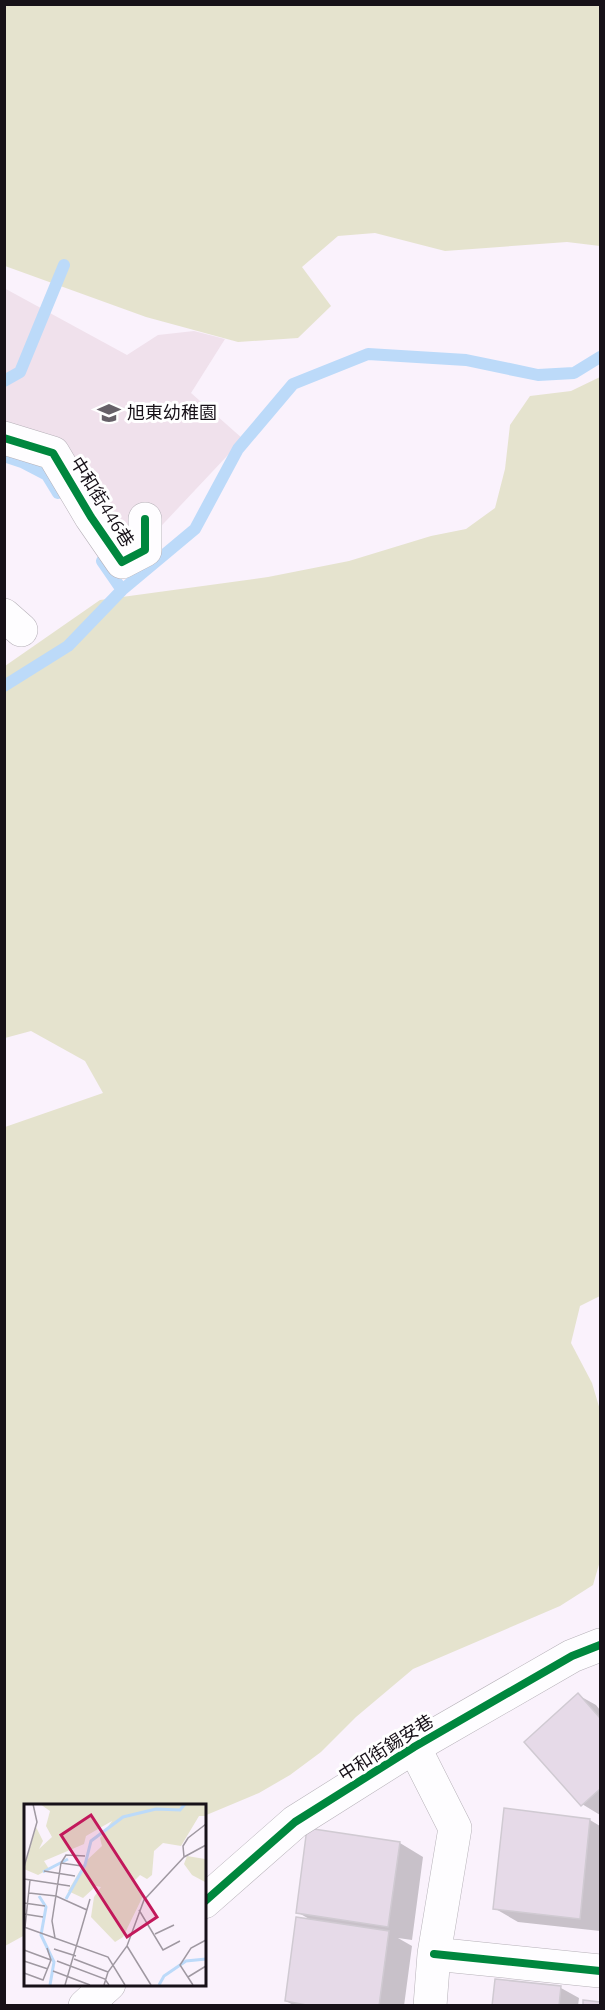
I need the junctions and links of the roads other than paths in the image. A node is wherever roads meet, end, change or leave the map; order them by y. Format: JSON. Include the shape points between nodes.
{"nodes":[{"id":1,"x":4,"y":438,"type":"edge"},
{"id":2,"x":145,"y":519,"type":"dead end"},
{"id":3,"x":600,"y":1645,"type":"edge"},
{"id":4,"x":414,"y":1747,"type":"junction"},
{"id":5,"x":206,"y":1900,"type":"edge"},
{"id":6,"x":435,"y":1954,"type":"junction"},
{"id":7,"x":600,"y":1971,"type":"edge"},
{"id":8,"x":107,"y":1986,"type":"edge"},
{"id":9,"x":85,"y":2006,"type":"edge"},
{"id":10,"x":430,"y":2006,"type":"edge"}],
"edges":[{"from":1,"to":2,"type":"street","name":"中和街446巷","via":[[53,453],[122,562],[145,550]]},
{"from":3,"to":4,"type":"street","name":"中和街錫安巷","via":[[572,1656]]},
{"from":4,"to":5,"type":"street","name":"中和街錫安巷","via":[[295,1822]]},
{"from":4,"to":6,"type":"street","via":[[455,1828]]},
{"from":6,"to":7,"type":"street"},
{"from":6,"to":10,"type":"street"},
{"from":8,"to":9,"type":"street"}]}
